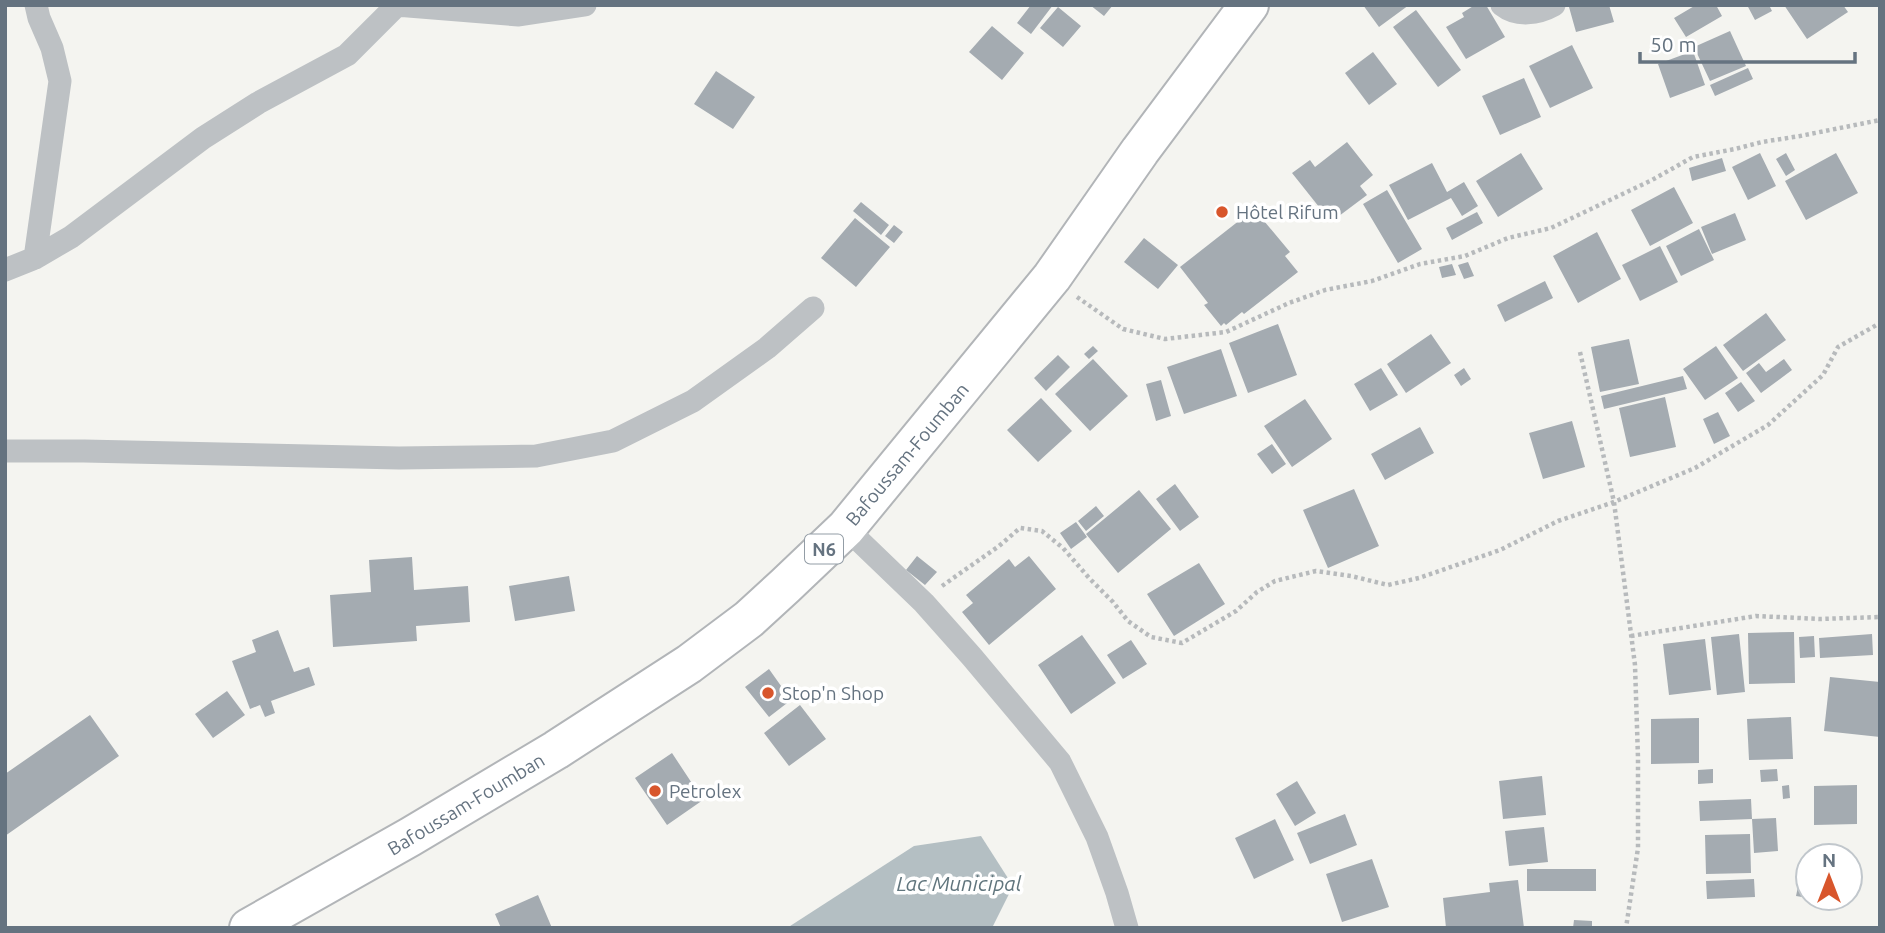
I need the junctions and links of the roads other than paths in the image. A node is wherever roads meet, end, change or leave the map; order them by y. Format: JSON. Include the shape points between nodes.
{"nodes":[{"id":1,"x":36,"y":5,"type":"edge"},
{"id":2,"x":396,"y":5,"type":"edge"},
{"id":3,"x":585,"y":5,"type":"edge"},
{"id":4,"x":1249,"y":5,"type":"edge"},
{"id":5,"x":1502,"y":5,"type":"edge"},
{"id":6,"x":1553,"y":5,"type":"edge"},
{"id":7,"x":35,"y":258,"type":"junction"},
{"id":8,"x":5,"y":270,"type":"edge"},
{"id":9,"x":813,"y":308,"type":"dead end"},
{"id":10,"x":5,"y":451,"type":"edge"},
{"id":11,"x":846,"y":527,"type":"junction"},
{"id":12,"x":249,"y":928,"type":"edge"},
{"id":13,"x":1127,"y":928,"type":"edge"}],
"edges":[{"from":1,"to":7,"type":"street","via":[[60,81]]},
{"from":2,"to":3,"type":"street","via":[[519,15]]},
{"from":2,"to":7,"type":"street","via":[[347,55],[203,138],[71,237]]},
{"from":4,"to":11,"type":"highway","name":"Bafoussam-Foumban","number":"N6","via":[[1052,277]]},
{"from":5,"to":6,"type":"street","via":[[1522,13]]},
{"from":7,"to":8,"type":"street"},
{"from":9,"to":10,"type":"street","via":[[693,401],[612,441],[536,456]]},
{"from":11,"to":12,"type":"highway","name":"Bafoussam-Foumban","number":"N6","via":[[749,619],[689,664],[411,838]]},
{"from":11,"to":13,"type":"street","via":[[923,603],[1060,762],[1097,838]]}]}
